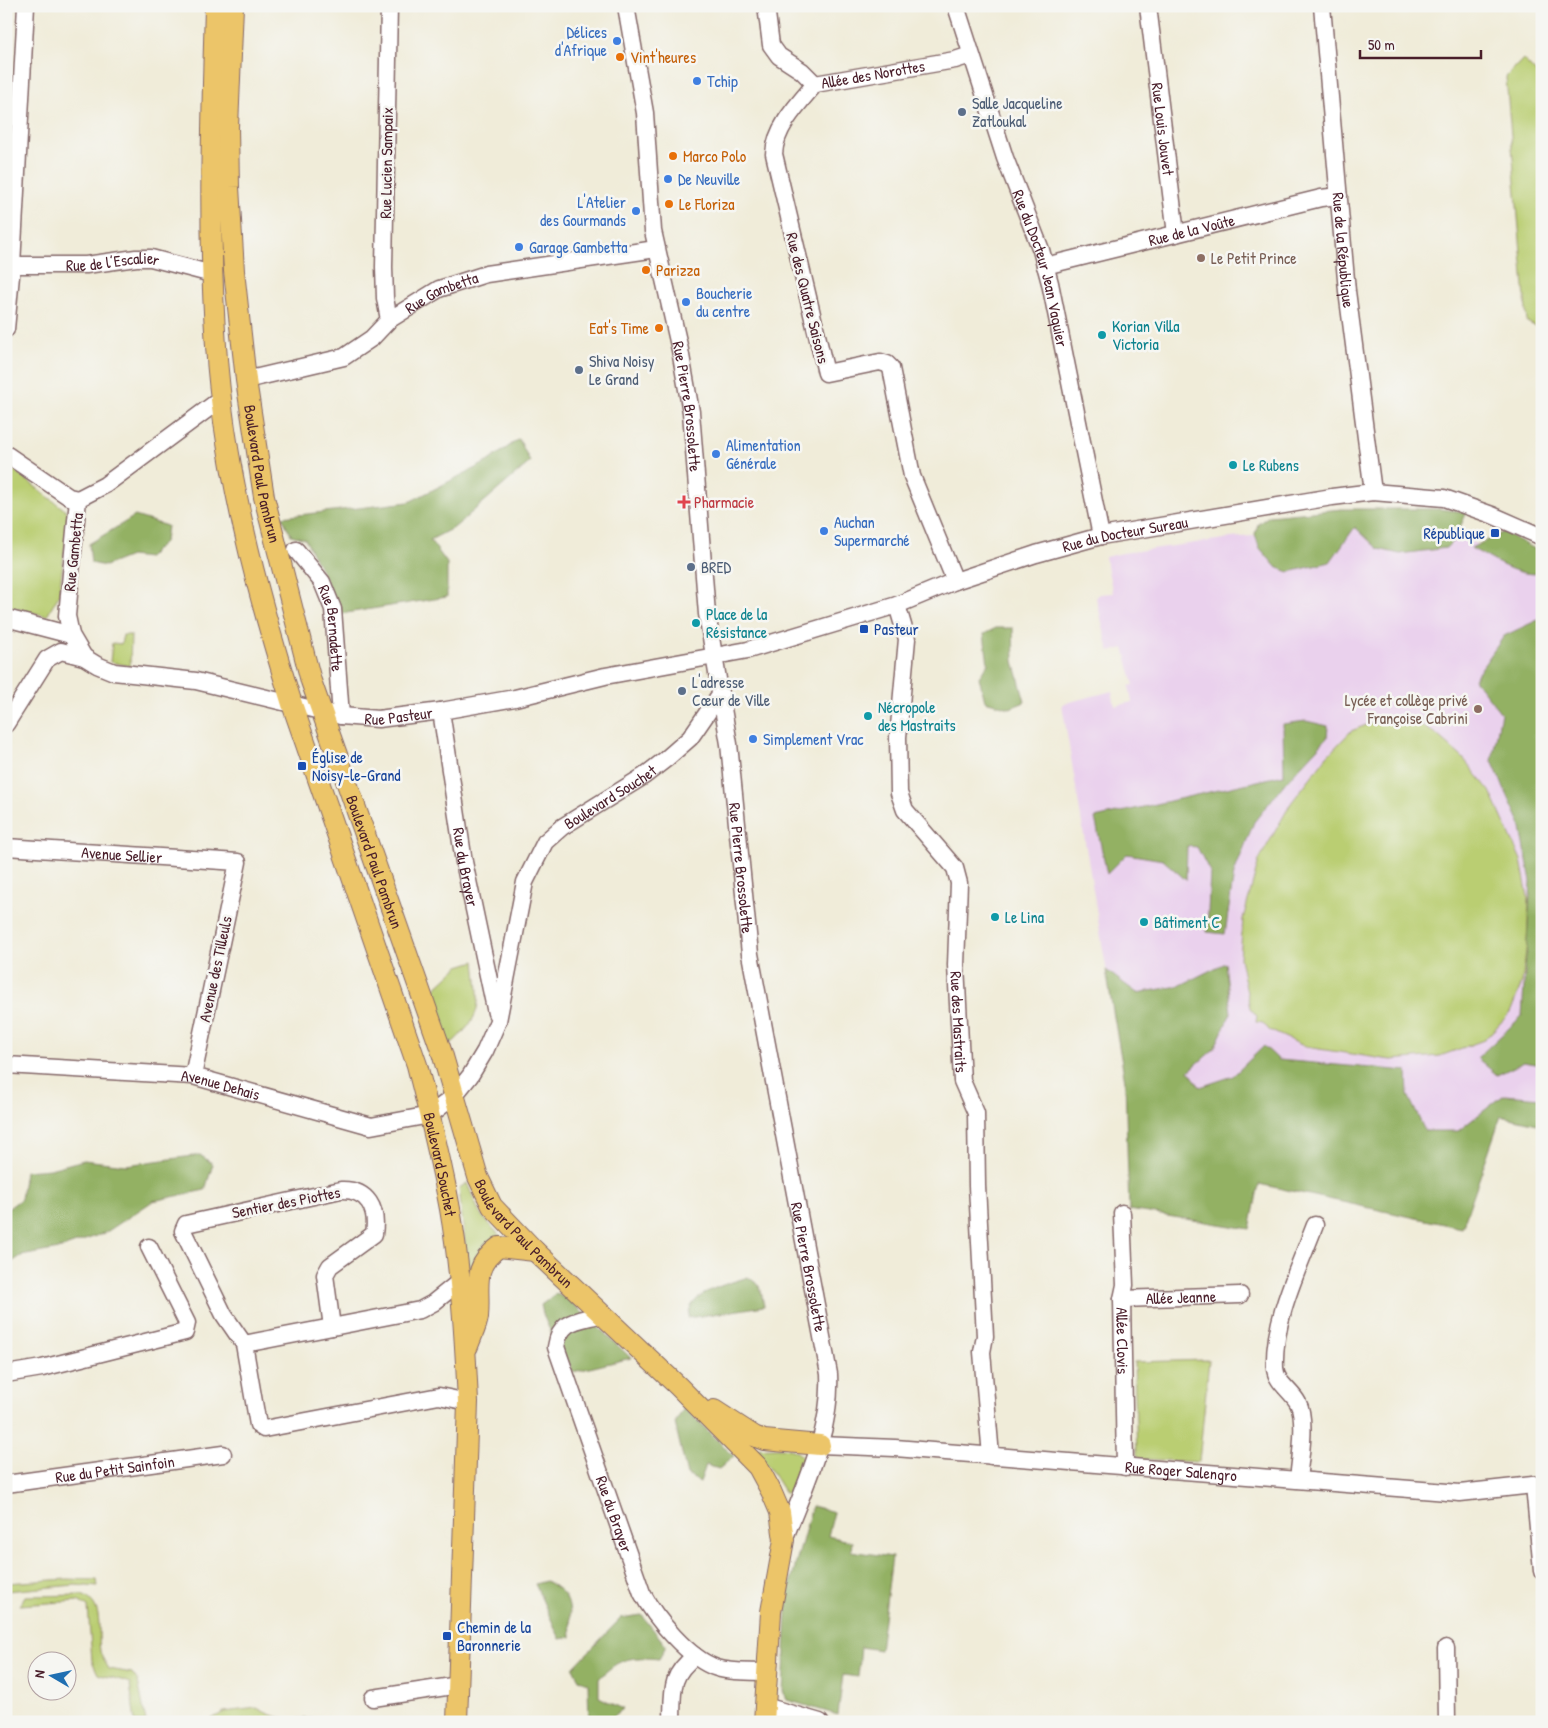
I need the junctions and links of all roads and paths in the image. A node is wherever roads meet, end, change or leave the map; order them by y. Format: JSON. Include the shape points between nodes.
{"nodes":[{"id":1,"x":26,"y":6,"type":"edge"},
{"id":2,"x":215,"y":6,"type":"edge"},
{"id":3,"x":233,"y":6,"type":"edge"},
{"id":4,"x":389,"y":6,"type":"edge"},
{"id":5,"x":626,"y":6,"type":"edge"},
{"id":6,"x":766,"y":6,"type":"edge"},
{"id":7,"x":956,"y":6,"type":"edge"},
{"id":8,"x":1148,"y":6,"type":"edge"},
{"id":9,"x":1322,"y":6,"type":"edge"},
{"id":10,"x":972,"y":55,"type":"junction"},
{"id":11,"x":815,"y":84,"type":"junction"},
{"id":12,"x":775,"y":143,"type":"joint"},
{"id":13,"x":1339,"y":196,"type":"junction"},
{"id":14,"x":1176,"y":234,"type":"junction"},
{"id":15,"x":656,"y":249,"type":"junction"},
{"id":16,"x":12,"y":265,"type":"junction"},
{"id":17,"x":1045,"y":266,"type":"junction"},
{"id":18,"x":212,"y":274,"type":"junction"},
{"id":19,"x":389,"y":320,"type":"junction"},
{"id":20,"x":6,"y":329,"type":"edge"},
{"id":21,"x":246,"y":380,"type":"junction"},
{"id":22,"x":221,"y":399,"type":"junction"},
{"id":23,"x":6,"y":454,"type":"edge"},
{"id":24,"x":1373,"y":492,"type":"junction"},
{"id":25,"x":78,"y":499,"type":"junction"},
{"id":26,"x":1101,"y":536,"type":"junction"},
{"id":27,"x":1542,"y":537,"type":"edge"},
{"id":28,"x":296,"y":550,"type":"dead end"},
{"id":29,"x":955,"y":581,"type":"junction"},
{"id":30,"x":897,"y":605,"type":"junction"},
{"id":31,"x":6,"y":618,"type":"edge"},
{"id":32,"x":71,"y":635,"type":"junction"},
{"id":33,"x":716,"y":656,"type":"junction"},
{"id":34,"x":84,"y":657,"type":"junction"},
{"id":35,"x":721,"y":693,"type":"junction"},
{"id":36,"x":292,"y":704,"type":"junction"},
{"id":37,"x":321,"y":711,"type":"junction"},
{"id":38,"x":441,"y":711,"type":"junction"},
{"id":39,"x":341,"y":716,"type":"junction"},
{"id":40,"x":6,"y":724,"type":"edge"},
{"id":41,"x":6,"y":847,"type":"edge"},
{"id":42,"x":238,"y":862,"type":"joint"},
{"id":43,"x":498,"y":1021,"type":"junction"},
{"id":44,"x":6,"y":1065,"type":"edge"},
{"id":45,"x":192,"y":1076,"type":"junction"},
{"id":46,"x":453,"y":1097,"type":"junction"},
{"id":47,"x":430,"y":1115,"type":"junction"},
{"id":48,"x":1122,"y":1213,"type":"dead end"},
{"id":49,"x":1315,"y":1225,"type":"dead end"},
{"id":50,"x":149,"y":1247,"type":"dead end"},
{"id":51,"x":535,"y":1251,"type":"junction"},
{"id":52,"x":459,"y":1282,"type":"junction"},
{"id":53,"x":1240,"y":1295,"type":"dead end"},
{"id":54,"x":1122,"y":1299,"type":"junction"},
{"id":55,"x":602,"y":1314,"type":"junction"},
{"id":56,"x":332,"y":1327,"type":"junction"},
{"id":57,"x":244,"y":1344,"type":"junction"},
{"id":58,"x":466,"y":1354,"type":"junction"},
{"id":59,"x":6,"y":1374,"type":"edge"},
{"id":60,"x":678,"y":1386,"type":"junction"},
{"id":61,"x":468,"y":1402,"type":"junction"},
{"id":62,"x":820,"y":1445,"type":"junction"},
{"id":63,"x":223,"y":1454,"type":"dead end"},
{"id":64,"x":991,"y":1456,"type":"junction"},
{"id":65,"x":1126,"y":1467,"type":"junction"},
{"id":66,"x":1298,"y":1479,"type":"junction"},
{"id":67,"x":6,"y":1484,"type":"edge"},
{"id":68,"x":1538,"y":1484,"type":"edge"},
{"id":69,"x":784,"y":1540,"type":"junction"},
{"id":70,"x":1542,"y":1571,"type":"edge"},
{"id":71,"x":1446,"y":1648,"type":"dead end"},
{"id":72,"x":695,"y":1656,"type":"junction"},
{"id":73,"x":767,"y":1672,"type":"junction"},
{"id":74,"x":459,"y":1685,"type":"junction"},
{"id":75,"x":373,"y":1698,"type":"dead end"},
{"id":76,"x":764,"y":1714,"type":"edge"},
{"id":77,"x":457,"y":1722,"type":"edge"},
{"id":78,"x":672,"y":1722,"type":"edge"},
{"id":79,"x":820,"y":1722,"type":"edge"},
{"id":80,"x":1447,"y":1722,"type":"edge"}],
"edges":[{"from":1,"to":16,"type":"street"},
{"from":2,"to":18,"type":"main road","name":"Boulevard Paul Pambrun","via":[[210,188]]},
{"from":3,"to":21,"type":"main road","name":"Boulevard Paul Pambrun","via":[[229,188]]},
{"from":4,"to":19,"type":"street","name":"Rue Lucien Sampaix","via":[[384,267]]},
{"from":5,"to":15,"type":"street","name":"Rue Pierre Brossolette","via":[[645,113],[650,208]]},
{"from":6,"to":11,"type":"street","via":[[771,45],[779,56]]},
{"from":7,"to":10,"type":"street","name":"Rue du Docteur Jean Vaquier"},
{"from":8,"to":14,"type":"street","name":"Rue Louis Jouvet"},
{"from":9,"to":13,"type":"street","name":"Rue de la République"},
{"from":10,"to":11,"type":"street","name":"Allée des Norottes"},
{"from":10,"to":17,"type":"street","name":"Rue du Docteur Jean Vaquier","via":[[1004,158]]},
{"from":11,"to":12,"type":"street","name":"Allée des Norottes","via":[[779,132]]},
{"from":12,"to":29,"type":"street","name":"Rue des Quatre Saisons","via":[[774,154],[826,373],[880,362],[891,368],[912,476]]},
{"from":13,"to":14,"type":"street","name":"Rue de la Voûte"},
{"from":13,"to":24,"type":"street","name":"Rue de la République","via":[[1347,291]]},
{"from":14,"to":17,"type":"street","name":"Rue de la Voûte"},
{"from":15,"to":19,"type":"street","name":"Rue Gambetta","via":[[486,274],[439,289]]},
{"from":15,"to":33,"type":"street","name":"Rue Pierre Brossolette","via":[[691,412],[707,614]]},
{"from":16,"to":18,"type":"street","name":"Rue de l’Escalier","via":[[86,265],[151,258]]},
{"from":16,"to":20,"type":"street"},
{"from":17,"to":26,"type":"street","name":"Rue du Docteur Jean Vaquier"},
{"from":18,"to":22,"type":"main road","name":"Boulevard Paul Pambrun"},
{"from":19,"to":21,"type":"street","name":"Rue Gambetta","via":[[372,338],[344,358]]},
{"from":21,"to":37,"type":"main road","name":"Boulevard Paul Pambrun","via":[[264,497],[296,627]]},
{"from":22,"to":25,"type":"street","name":"Rue Gambetta","via":[[105,485]]},
{"from":22,"to":36,"type":"main road","name":"Boulevard Paul Pambrun","via":[[248,544]]},
{"from":23,"to":25,"type":"street"},
{"from":24,"to":26,"type":"street","name":"Rue du Docteur Sureau"},
{"from":24,"to":27,"type":"street","name":"Rue du Docteur Sureau","via":[[1456,502]]},
{"from":25,"to":32,"type":"street","name":"Rue Gambetta","via":[[66,616]]},
{"from":26,"to":29,"type":"street","name":"Rue du Docteur Sureau"},
{"from":28,"to":39,"type":"street","name":"Rue Bernadette","via":[[322,582],[334,609]]},
{"from":29,"to":30,"type":"street","name":"Rue du Docteur Sureau"},
{"from":30,"to":33,"type":"street","name":"Rue du Docteur Sureau","via":[[748,650]]},
{"from":30,"to":64,"type":"street","name":"Rue des Mastraits","via":[[907,639],[898,737],[899,793],[905,810],[955,868],[959,883],[956,965],[962,1081],[976,1113],[985,1336],[982,1352]]},
{"from":31,"to":32,"type":"street"},
{"from":32,"to":34,"type":"street","name":"Rue Gambetta"},
{"from":33,"to":35,"type":"street","name":"Rue Pierre Brossolette"},
{"from":33,"to":38,"type":"street","name":"Rue Pasteur"},
{"from":34,"to":36,"type":"street","name":"Rue Pasteur","via":[[114,672],[196,681]]},
{"from":34,"to":40,"type":"street","name":"Rue Pasteur","via":[[61,651],[51,655]]},
{"from":35,"to":43,"type":"street","name":"Boulevard Souchet","via":[[690,738],[666,759],[562,827],[545,842],[524,882]]},
{"from":35,"to":62,"type":"street","name":"Rue Pierre Brossolette","via":[[750,954],[829,1374],[830,1388]]},
{"from":36,"to":37,"type":"street","name":"Rue Pasteur"},
{"from":36,"to":47,"type":"main road","name":"Boulevard Paul Pambrun","via":[[411,1046]]},
{"from":37,"to":39,"type":"street","name":"Rue Pasteur"},
{"from":37,"to":46,"type":"main road","name":"Boulevard Paul Pambrun","via":[[442,1054]]},
{"from":38,"to":39,"type":"street","name":"Rue Pasteur","via":[[378,718]]},
{"from":38,"to":43,"type":"street","name":"Rue du Brayer","via":[[464,862]]},
{"from":41,"to":42,"type":"street","name":"Avenue Sellier"},
{"from":42,"to":45,"type":"street","name":"Avenue des Tilleuls"},
{"from":43,"to":46,"type":"street","name":"Boulevard Souchet","via":[[486,1051]]},
{"from":44,"to":45,"type":"street","name":"Avenue Dehais"},
{"from":45,"to":47,"type":"street","name":"Avenue Dehais","via":[[371,1126]]},
{"from":46,"to":47,"type":"street","name":"Boulevard Souchet"},
{"from":46,"to":51,"type":"main road","name":"Boulevard Paul Pambrun","via":[[478,1177],[492,1206]]},
{"from":47,"to":52,"type":"main road","name":"Boulevard Souchet","via":[[450,1210]]},
{"from":48,"to":54,"type":"street","name":"Allée Clovis","via":[[1125,1285]]},
{"from":49,"to":66,"type":"street","via":[[1282,1313],[1275,1370],[1298,1403],[1302,1416]]},
{"from":50,"to":59,"type":"street","via":[[187,1323],[185,1332]]},
{"from":51,"to":55,"type":"main road","name":"Boulevard Paul Pambrun"},
{"from":51,"to":58,"type":"main road","via":[[499,1247],[482,1263],[478,1275],[478,1318]]},
{"from":52,"to":56,"type":"street","via":[[420,1310]]},
{"from":52,"to":58,"type":"main road","name":"Boulevard Souchet"},
{"from":53,"to":54,"type":"street","name":"Allée Jeanne"},
{"from":54,"to":65,"type":"street","name":"Allée Clovis"},
{"from":55,"to":60,"type":"main road","name":"Boulevard Paul Pambrun"},
{"from":55,"to":72,"type":"street","name":"Rue du Brayer","via":[[566,1324],[558,1334],[556,1347],[642,1593],[652,1612]]},
{"from":56,"to":57,"type":"street"},
{"from":56,"to":57,"type":"street","name":"Sentier des Piottes","via":[[325,1275],[330,1266],[374,1234],[373,1212],[365,1196],[355,1190],[341,1190],[186,1224],[184,1230],[224,1315]]},
{"from":57,"to":61,"type":"street","name":"Sentier des Piottes","via":[[258,1425],[264,1429],[439,1396]]},
{"from":58,"to":61,"type":"main road","name":"Boulevard Souchet"},
{"from":60,"to":62,"type":"main road","via":[[754,1436],[764,1440]]},
{"from":60,"to":69,"type":"main road","name":"Boulevard Paul Pambrun","via":[[758,1467],[780,1512]]},
{"from":61,"to":74,"type":"main road","name":"Boulevard Souchet"},
{"from":62,"to":64,"type":"street","name":"Rue Roger Salengro"},
{"from":62,"to":69,"type":"street","name":"Rue Pierre Brossolette"},
{"from":63,"to":67,"type":"street","name":"Rue du Petit Sainfoin"},
{"from":64,"to":65,"type":"street","name":"Rue Roger Salengro"},
{"from":65,"to":66,"type":"street","name":"Rue Roger Salengro"},
{"from":66,"to":68,"type":"street","name":"Rue Roger Salengro","via":[[1460,1493]]},
{"from":68,"to":70,"type":"street"},
{"from":69,"to":73,"type":"main road","name":"Rue Pierre Brossolette","via":[[771,1612]]},
{"from":71,"to":80,"type":"street"},
{"from":72,"to":73,"type":"street","name":"Rue du Brayer","via":[[718,1668]]},
{"from":72,"to":78,"type":"street","via":[[677,1672]]},
{"from":73,"to":76,"type":"main road","name":"Rue Pierre Brossolette"},
{"from":74,"to":75,"type":"street"},
{"from":74,"to":77,"type":"main road","name":"Boulevard Souchet"},
{"from":76,"to":79,"type":"street"}]}
